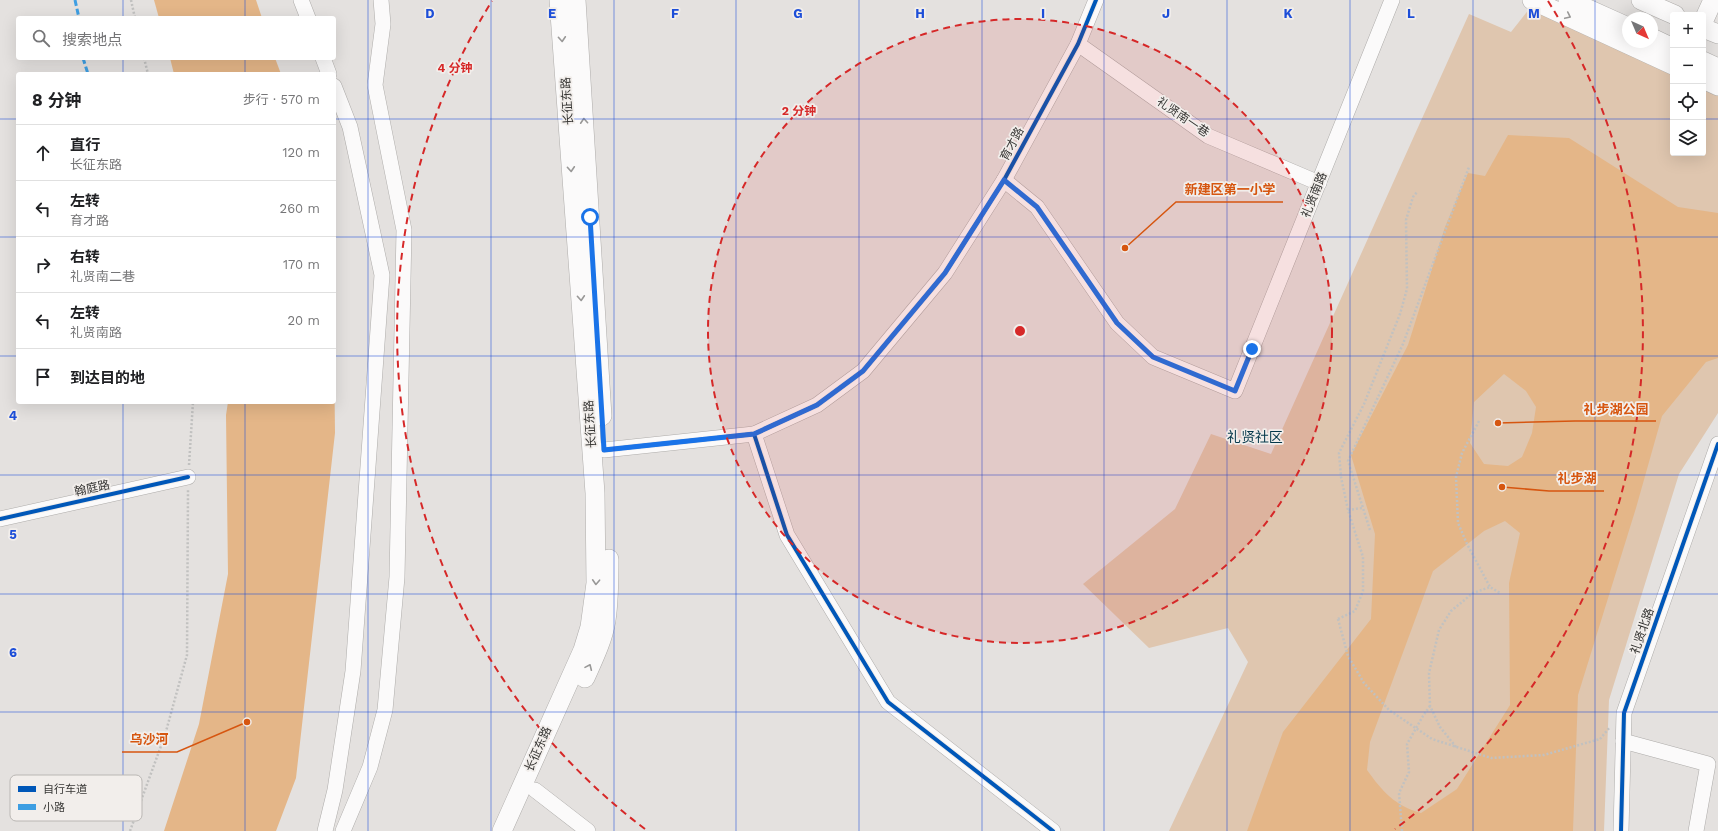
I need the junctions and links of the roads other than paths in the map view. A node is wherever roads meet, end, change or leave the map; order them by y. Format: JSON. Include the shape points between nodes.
{"nodes":[{"id":1,"x":301,"y":0,"type":"edge"},
{"id":2,"x":381,"y":0,"type":"edge"},
{"id":3,"x":559,"y":0,"type":"edge"},
{"id":4,"x":576,"y":0,"type":"edge"},
{"id":5,"x":1096,"y":0,"type":"edge"},
{"id":6,"x":1392,"y":0,"type":"edge"},
{"id":7,"x":1532,"y":0,"type":"edge"},
{"id":8,"x":1568,"y":0,"type":"edge"},
{"id":9,"x":1641,"y":0,"type":"edge"},
{"id":10,"x":1713,"y":0,"type":"edge"},
{"id":11,"x":1670,"y":13,"type":"edge"},
{"id":12,"x":307,"y":16,"type":"edge"},
{"id":13,"x":1622,"y":24,"type":"edge"},
{"id":14,"x":1711,"y":29,"type":"edge"},
{"id":15,"x":1658,"y":41,"type":"edge"},
{"id":16,"x":1078,"y":44,"type":"junction"},
{"id":17,"x":1670,"y":47,"type":"edge"},
{"id":18,"x":324,"y":60,"type":"edge"},
{"id":19,"x":1706,"y":62,"type":"edge"},
{"id":20,"x":1670,"y":64,"type":"edge"},
{"id":21,"x":1718,"y":68,"type":"edge"},
{"id":22,"x":328,"y":72,"type":"edge"},
{"id":23,"x":1706,"y":80,"type":"edge"},
{"id":24,"x":1718,"y":86,"type":"edge"},
{"id":25,"x":336,"y":91,"type":"edge"},
{"id":26,"x":1004,"y":180,"type":"junction"},
{"id":27,"x":1319,"y":183,"type":"junction"},
{"id":28,"x":754,"y":434,"type":"junction"},
{"id":29,"x":1718,"y":444,"type":"edge"},
{"id":30,"x":604,"y":450,"type":"junction"},
{"id":31,"x":188,"y":477,"type":"road end"},
{"id":32,"x":0,"y":519,"type":"edge"},
{"id":33,"x":1623,"y":741,"type":"junction"},
{"id":34,"x":535,"y":790,"type":"junction"},
{"id":35,"x":325,"y":831,"type":"edge"},
{"id":36,"x":343,"y":831,"type":"edge"},
{"id":37,"x":502,"y":831,"type":"edge"},
{"id":38,"x":516,"y":831,"type":"edge"},
{"id":39,"x":588,"y":831,"type":"edge"},
{"id":40,"x":1053,"y":831,"type":"edge"},
{"id":41,"x":1621,"y":831,"type":"edge"},
{"id":42,"x":1696,"y":831,"type":"edge"}],
"edges":[{"from":1,"to":12,"type":"street"},
{"from":2,"to":36,"type":"street","via":[[383,24],[375,85],[404,230],[397,577],[385,710],[370,768]]},
{"from":3,"to":37,"type":"main road","name":"长征东路","one_way":true,"via":[[595,493],[596,583],[590,626],[583,650]]},
{"from":30,"to":4,"type":"main road","name":"长征东路","one_way":true},
{"from":5,"to":16,"type":"street","name":"育才路"},
{"from":6,"to":27,"type":"street","name":"礼贤南路"},
{"from":7,"to":20,"type":"main road","one_way":true},
{"from":8,"to":13,"type":"main road"},
{"from":9,"to":11,"type":"main road"},
{"from":10,"to":14,"type":"main road"},
{"from":15,"to":17,"type":"main road"},
{"from":16,"to":26,"type":"street","name":"育才路"},
{"from":16,"to":27,"type":"street","name":"礼贤南一巷","via":[[1208,136]]},
{"from":18,"to":22,"type":"street"},
{"from":19,"to":21,"type":"main road"},
{"from":23,"to":24,"type":"main road"},
{"from":25,"to":35,"type":"street","via":[[350,127],[382,275],[353,671],[335,790]]},
{"from":26,"to":27,"type":"street","name":"礼贤南路","via":[[1037,207],[1117,323],[1153,357],[1235,391]]},
{"from":26,"to":28,"type":"street","name":"育才路","via":[[945,273],[863,371],[817,405]]},
{"from":28,"to":30,"type":"street","name":"育才路"},
{"from":28,"to":40,"type":"street","via":[[787,535],[888,702]]},
{"from":29,"to":33,"type":"street","name":"礼贤北路","via":[[1624,713]]},
{"from":34,"to":30,"type":"main road","name":"长征东路","one_way":true,"via":[[596,653],[606,621],[609,586]]},
{"from":31,"to":32,"type":"street","name":"翰庭路"},
{"from":33,"to":41,"type":"street","name":"礼贤北路"},
{"from":33,"to":42,"type":"street","via":[[1708,764]]},
{"from":34,"to":38,"type":"main road","name":"长征东路"},
{"from":34,"to":39,"type":"street"}]}
